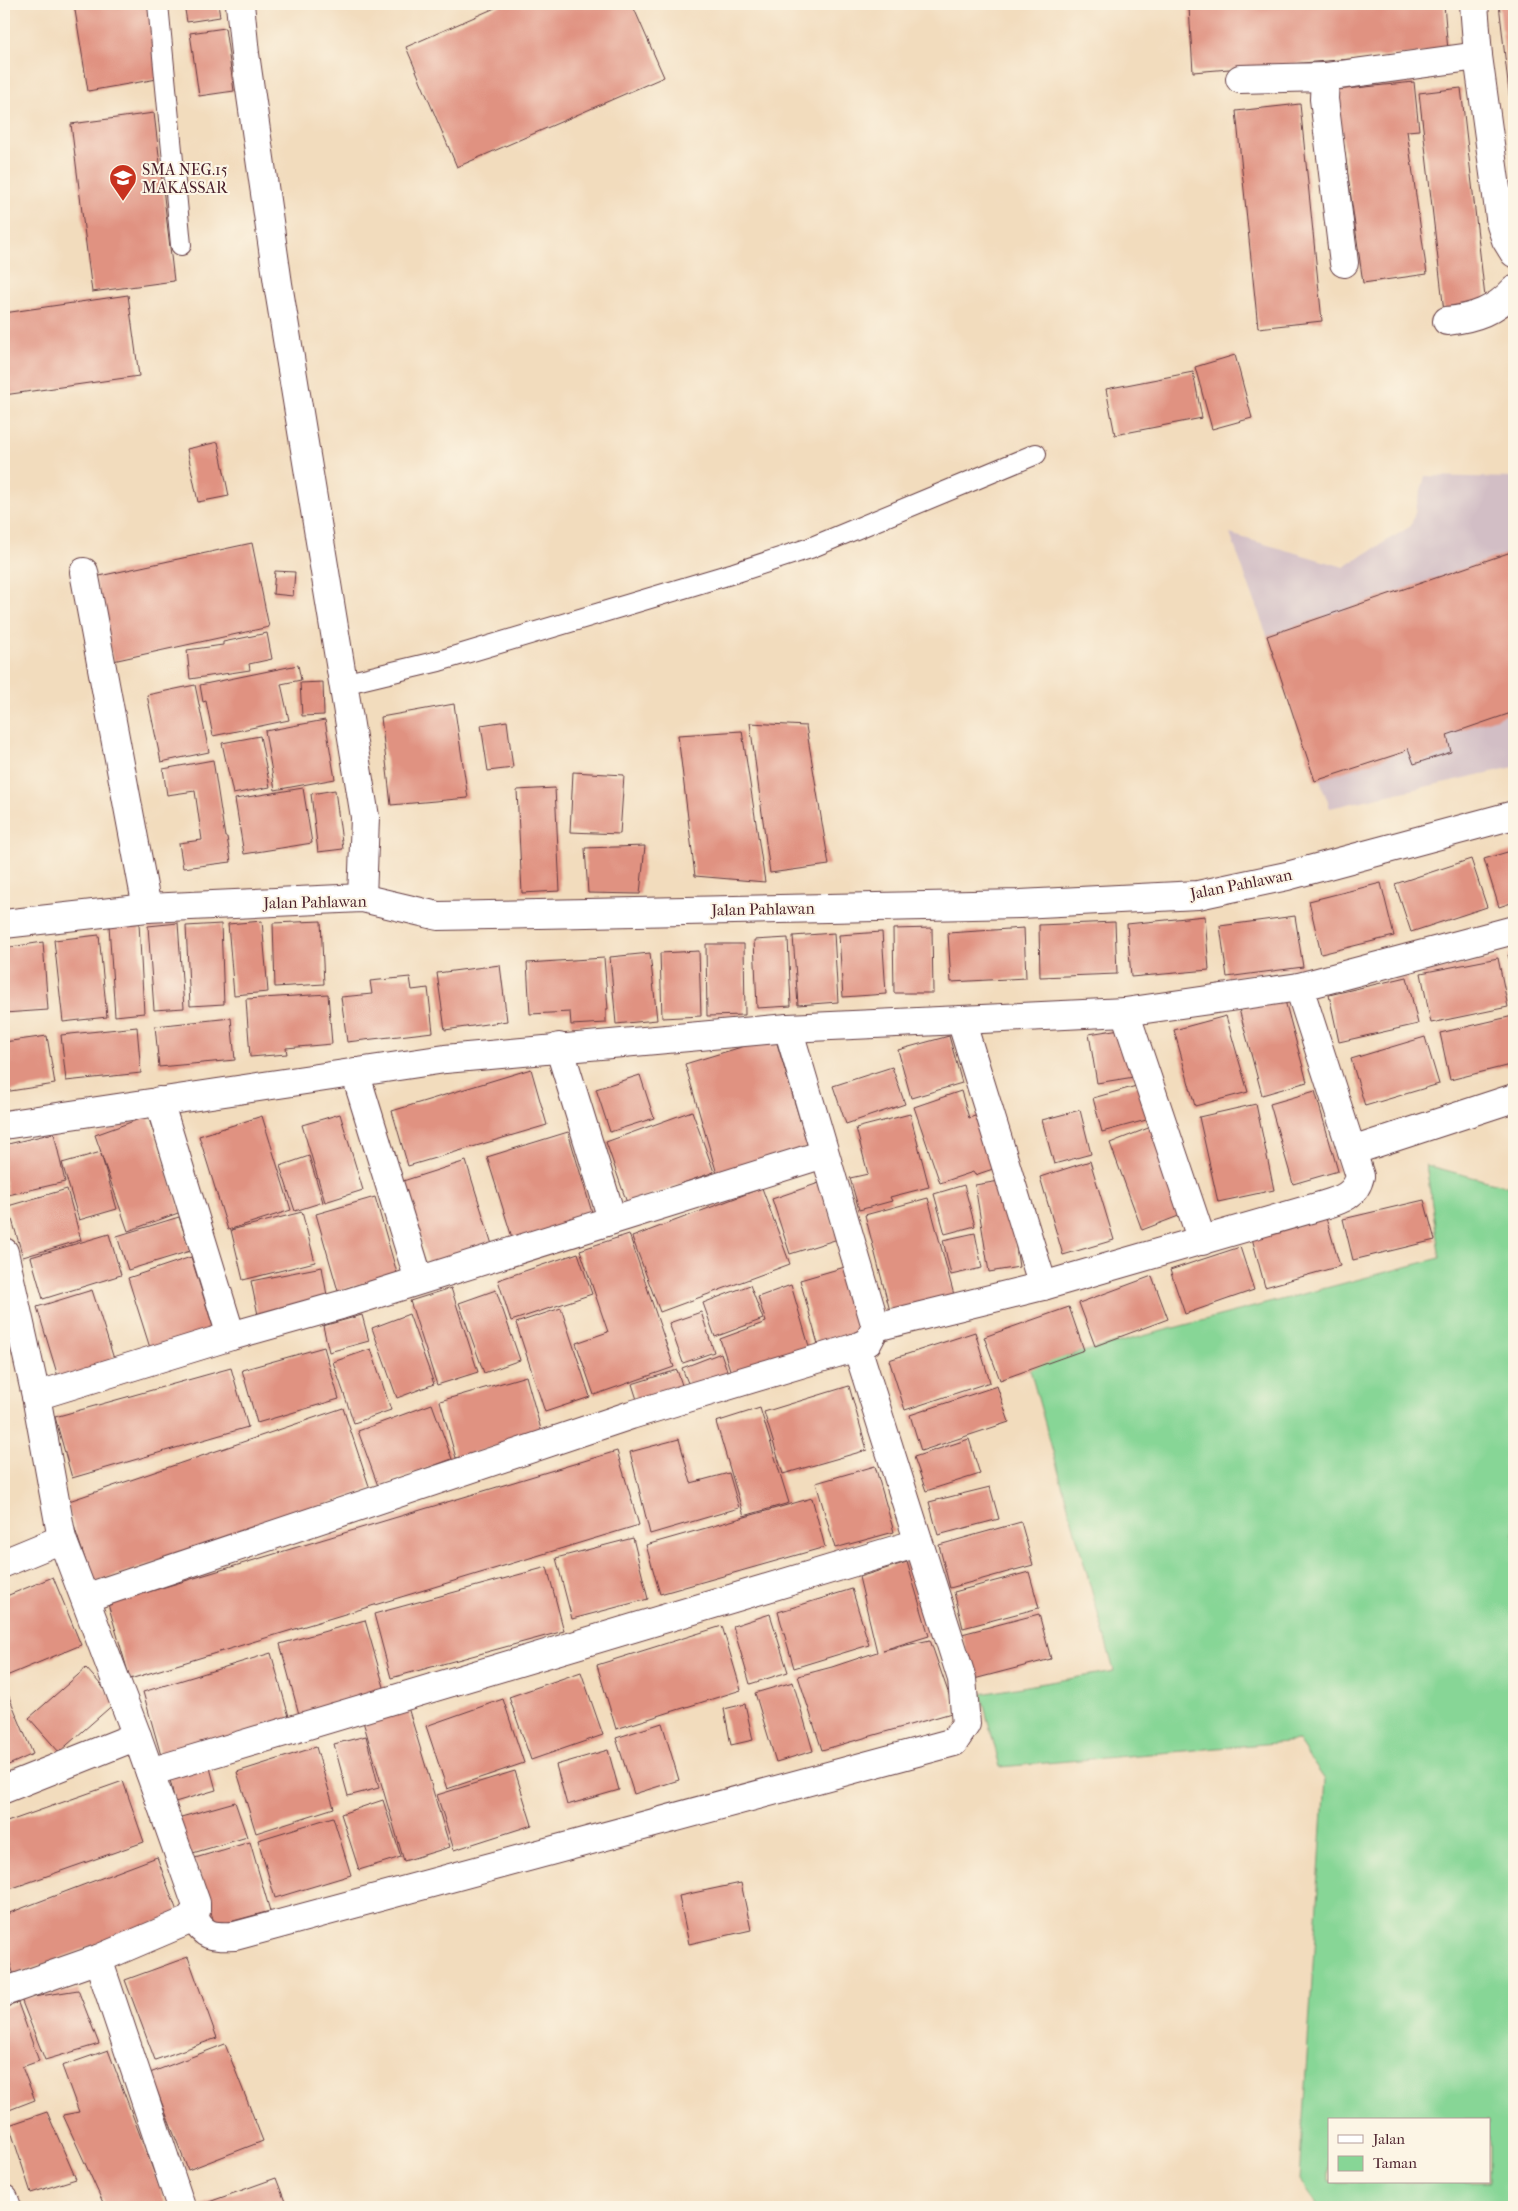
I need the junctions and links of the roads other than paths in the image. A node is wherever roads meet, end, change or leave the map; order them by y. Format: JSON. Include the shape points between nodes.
{"nodes":[{"id":1,"x":158,"y":4,"type":"edge"},
{"id":2,"x":240,"y":4,"type":"edge"},
{"id":3,"x":1474,"y":4,"type":"edge"},
{"id":4,"x":1478,"y":56,"type":"junction"},
{"id":5,"x":1240,"y":79,"type":"dead end"},
{"id":6,"x":1325,"y":88,"type":"junction"},
{"id":7,"x":180,"y":245,"type":"dead end"},
{"id":8,"x":1514,"y":253,"type":"edge"},
{"id":9,"x":1344,"y":262,"type":"dead end"},
{"id":10,"x":1514,"y":290,"type":"edge"},
{"id":11,"x":1447,"y":322,"type":"dead end"},
{"id":12,"x":1036,"y":454,"type":"dead end"},
{"id":13,"x":84,"y":572,"type":"dead end"},
{"id":14,"x":344,"y":684,"type":"junction"},
{"id":15,"x":1514,"y":815,"type":"edge"},
{"id":16,"x":362,"y":898,"type":"junction"},
{"id":17,"x":147,"y":908,"type":"junction"},
{"id":18,"x":4,"y":924,"type":"edge"},
{"id":19,"x":1514,"y":930,"type":"edge"},
{"id":20,"x":1299,"y":987,"type":"junction"},
{"id":21,"x":1125,"y":1012,"type":"junction"},
{"id":22,"x":961,"y":1020,"type":"junction"},
{"id":23,"x":788,"y":1028,"type":"junction"},
{"id":24,"x":559,"y":1047,"type":"junction"},
{"id":25,"x":355,"y":1072,"type":"junction"},
{"id":26,"x":1514,"y":1098,"type":"edge"},
{"id":27,"x":159,"y":1101,"type":"junction"},
{"id":28,"x":4,"y":1125,"type":"edge"},
{"id":29,"x":1352,"y":1151,"type":"junction"},
{"id":30,"x":824,"y":1154,"type":"junction"},
{"id":31,"x":612,"y":1219,"type":"junction"},
{"id":32,"x":1202,"y":1241,"type":"junction"},
{"id":33,"x":4,"y":1252,"type":"edge"},
{"id":34,"x":419,"y":1280,"type":"junction"},
{"id":35,"x":1043,"y":1286,"type":"junction"},
{"id":36,"x":876,"y":1327,"type":"junction"},
{"id":37,"x":230,"y":1336,"type":"junction"},
{"id":38,"x":857,"y":1347,"type":"junction"},
{"id":39,"x":36,"y":1396,"type":"junction"},
{"id":40,"x":62,"y":1539,"type":"junction"},
{"id":41,"x":918,"y":1543,"type":"junction"},
{"id":42,"x":4,"y":1562,"type":"edge"},
{"id":43,"x":85,"y":1598,"type":"junction"},
{"id":44,"x":137,"y":1736,"type":"junction"},
{"id":45,"x":150,"y":1772,"type":"junction"},
{"id":46,"x":4,"y":1789,"type":"edge"},
{"id":47,"x":193,"y":1916,"type":"junction"},
{"id":48,"x":98,"y":1959,"type":"junction"},
{"id":49,"x":4,"y":1992,"type":"edge"},
{"id":50,"x":4,"y":2199,"type":"edge"},
{"id":51,"x":7,"y":2207,"type":"edge"},
{"id":52,"x":181,"y":2207,"type":"edge"}],
"edges":[{"from":1,"to":7,"type":"lane"},
{"from":2,"to":14,"type":"street","via":[[278,284]]},
{"from":3,"to":4,"type":"street"},
{"from":4,"to":6,"type":"street"},
{"from":4,"to":8,"type":"street","via":[[1501,225]]},
{"from":5,"to":6,"type":"street"},
{"from":6,"to":9,"type":"street"},
{"from":10,"to":11,"type":"street","via":[[1489,311]]},
{"from":12,"to":14,"type":"lane","via":[[810,548],[439,661]]},
{"from":13,"to":17,"type":"street"},
{"from":14,"to":16,"type":"street","via":[[364,817]]},
{"from":15,"to":16,"type":"street","name":"Jalan Pahlawan","via":[[1287,876],[1198,895],[1020,904],[438,916]]},
{"from":16,"to":17,"type":"street","name":"Jalan Pahlawan"},
{"from":17,"to":18,"type":"street","name":"Jalan Pahlawan"},
{"from":19,"to":20,"type":"street"},
{"from":20,"to":21,"type":"street"},
{"from":20,"to":29,"type":"street"},
{"from":21,"to":22,"type":"street"},
{"from":21,"to":32,"type":"street"},
{"from":22,"to":23,"type":"street"},
{"from":22,"to":35,"type":"street"},
{"from":23,"to":24,"type":"street"},
{"from":23,"to":30,"type":"street"},
{"from":24,"to":25,"type":"street"},
{"from":24,"to":31,"type":"street"},
{"from":25,"to":27,"type":"street"},
{"from":25,"to":34,"type":"street"},
{"from":26,"to":29,"type":"street"},
{"from":27,"to":28,"type":"street"},
{"from":27,"to":37,"type":"street"},
{"from":29,"to":32,"type":"street","via":[[1360,1176],[1356,1188],[1344,1198]]},
{"from":30,"to":31,"type":"street"},
{"from":30,"to":36,"type":"street"},
{"from":31,"to":34,"type":"street"},
{"from":32,"to":35,"type":"street"},
{"from":33,"to":39,"type":"street"},
{"from":34,"to":37,"type":"street"},
{"from":35,"to":36,"type":"street"},
{"from":36,"to":38,"type":"street","via":[[868,1342]]},
{"from":37,"to":39,"type":"street"},
{"from":38,"to":41,"type":"street"},
{"from":38,"to":43,"type":"street","via":[[631,1415]]},
{"from":39,"to":40,"type":"street"},
{"from":40,"to":42,"type":"street"},
{"from":40,"to":43,"type":"street"},
{"from":41,"to":45,"type":"street"},
{"from":41,"to":47,"type":"street","via":[[962,1679],[966,1724],[954,1742],[235,1936],[214,1937],[200,1930]]},
{"from":43,"to":44,"type":"street"},
{"from":44,"to":45,"type":"street"},
{"from":44,"to":46,"type":"street"},
{"from":45,"to":47,"type":"street","via":[[196,1903]]},
{"from":47,"to":48,"type":"street"},
{"from":48,"to":49,"type":"street"},
{"from":48,"to":52,"type":"street"},
{"from":50,"to":51,"type":"street"}]}
